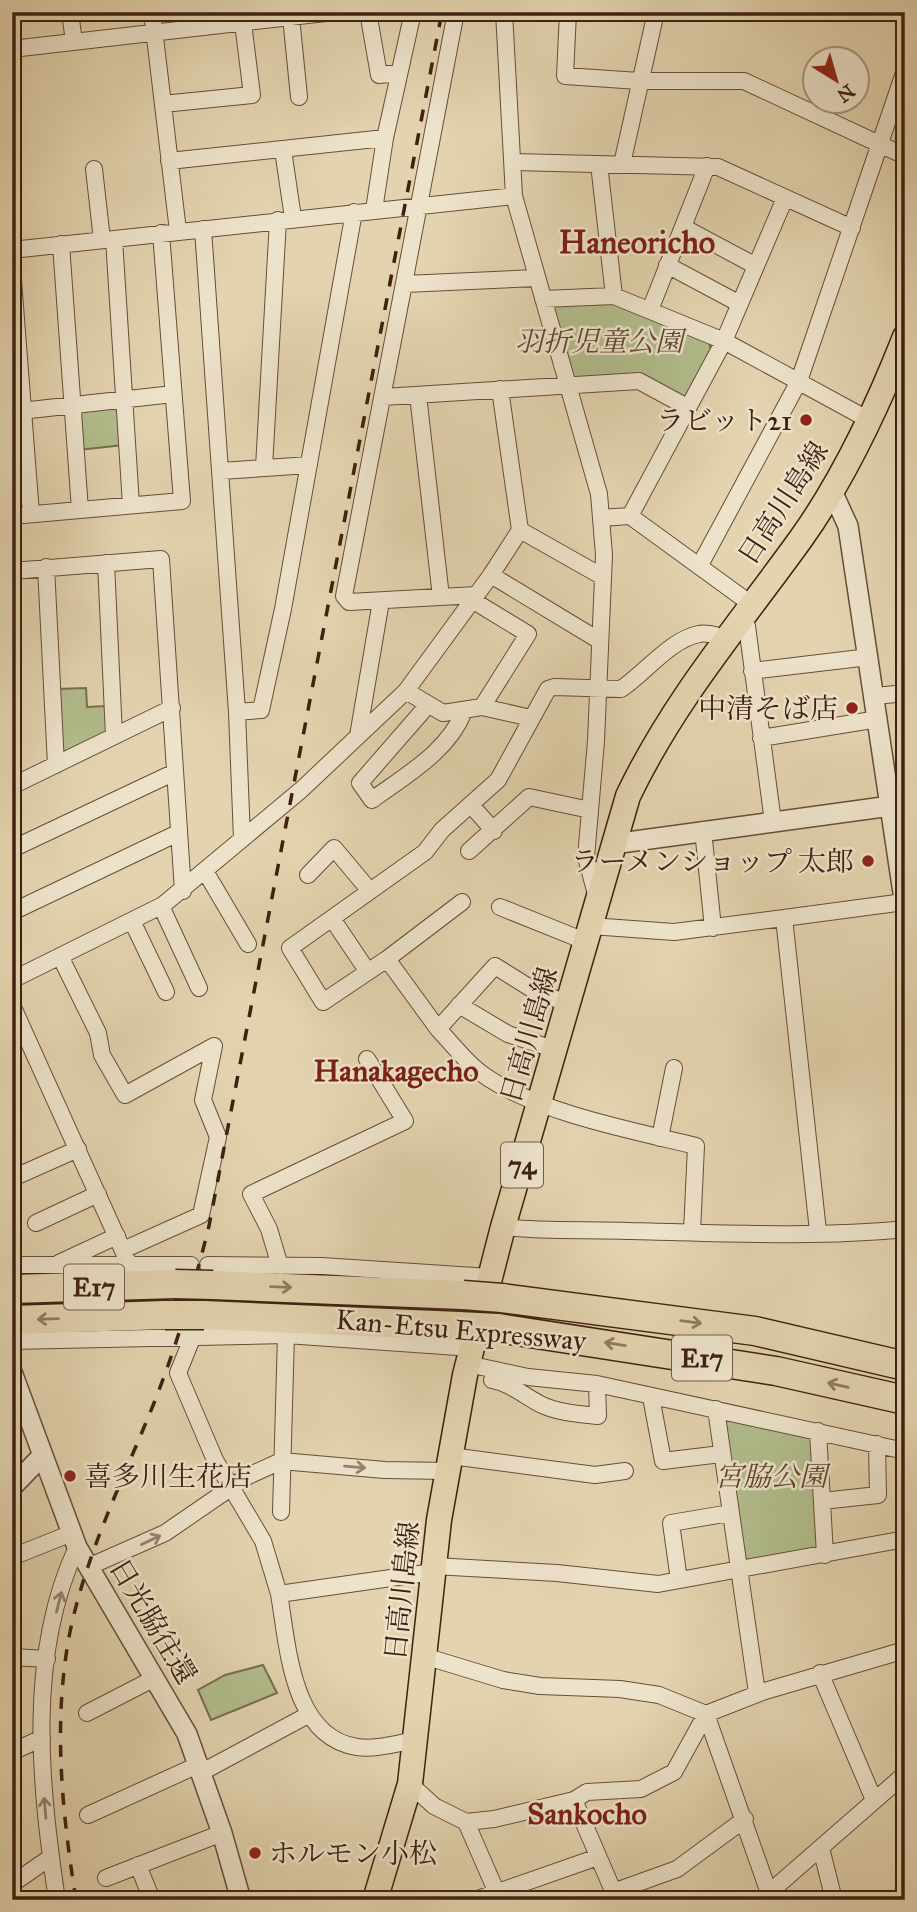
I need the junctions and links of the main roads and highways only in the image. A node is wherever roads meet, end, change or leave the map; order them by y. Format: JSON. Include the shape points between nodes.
{"nodes":[{"id":1,"x":902,"y":354,"type":"edge"},
{"id":2,"x":496,"y":1288,"type":"junction"},
{"id":3,"x":12,"y":1289,"type":"edge"},
{"id":4,"x":12,"y":1320,"type":"edge"},
{"id":5,"x":905,"y":1366,"type":"edge"},
{"id":6,"x":905,"y":1400,"type":"edge"},
{"id":7,"x":375,"y":1900,"type":"edge"}],
"edges":[{"from":1,"to":2,"type":"main road","name":"日高川島線","number":"74","via":[[832,491],[653,744],[628,796],[503,1227]]},
{"from":3,"to":2,"type":"highway","name":"Kan-Etsu Expressway","number":"E17","one_way":true,"bridge":true,"via":[[213,1285]]},
{"from":2,"to":5,"type":"highway","name":"Kan-Etsu Expressway","number":"E17","one_way":true,"via":[[755,1331]]},
{"from":2,"to":7,"type":"main road","name":"日高川島線","number":"74","via":[[469,1362],[449,1463],[410,1784]]},
{"from":6,"to":4,"type":"highway","name":"Kan-Etsu Expressway","number":"E17","one_way":true,"bridge":true,"via":[[776,1371],[498,1328],[204,1315]]}]}
